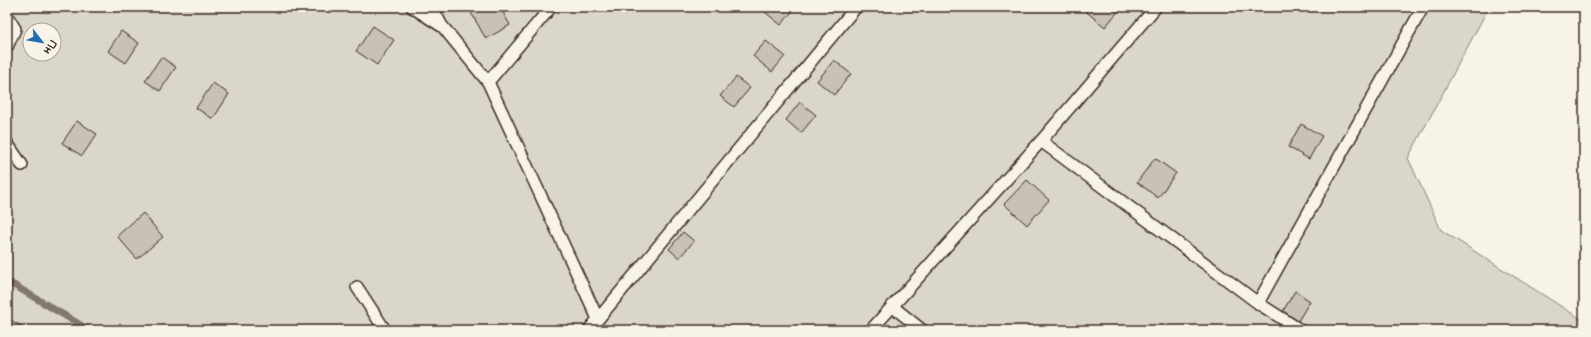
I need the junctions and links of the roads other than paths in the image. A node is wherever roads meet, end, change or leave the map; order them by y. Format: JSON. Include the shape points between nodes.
{"nodes":[{"id":1,"x":412,"y":7,"type":"edge"},
{"id":2,"x":432,"y":7,"type":"edge"},
{"id":3,"x":551,"y":7,"type":"edge"},
{"id":4,"x":856,"y":7,"type":"edge"},
{"id":5,"x":1156,"y":7,"type":"edge"},
{"id":6,"x":1423,"y":7,"type":"edge"},
{"id":7,"x":7,"y":16,"type":"edge"},
{"id":8,"x":443,"y":27,"type":"junction"},
{"id":9,"x":7,"y":47,"type":"edge"},
{"id":10,"x":488,"y":82,"type":"junction"},
{"id":11,"x":1041,"y":141,"type":"junction"},
{"id":12,"x":7,"y":143,"type":"edge"},
{"id":13,"x":22,"y":165,"type":"dead end"},
{"id":14,"x":357,"y":287,"type":"dead end"},
{"id":15,"x":1258,"y":303,"type":"junction"},
{"id":16,"x":892,"y":306,"type":"junction"},
{"id":17,"x":598,"y":319,"type":"junction"},
{"id":18,"x":385,"y":330,"type":"edge"},
{"id":19,"x":589,"y":330,"type":"edge"},
{"id":20,"x":871,"y":330,"type":"edge"},
{"id":21,"x":922,"y":330,"type":"edge"},
{"id":22,"x":1300,"y":330,"type":"edge"}],
"edges":[{"from":1,"to":8,"type":"lane"},
{"from":2,"to":8,"type":"lane"},
{"from":3,"to":10,"type":"lane"},
{"from":4,"to":17,"type":"lane"},
{"from":5,"to":11,"type":"lane"},
{"from":6,"to":15,"type":"lane"},
{"from":7,"to":9,"type":"lane","via":[[15,29]]},
{"from":8,"to":10,"type":"lane"},
{"from":10,"to":17,"type":"lane"},
{"from":11,"to":15,"type":"lane"},
{"from":11,"to":16,"type":"lane"},
{"from":12,"to":13,"type":"lane"},
{"from":14,"to":18,"type":"lane"},
{"from":15,"to":22,"type":"lane"},
{"from":16,"to":20,"type":"lane"},
{"from":16,"to":21,"type":"lane"},
{"from":17,"to":19,"type":"lane"}]}
